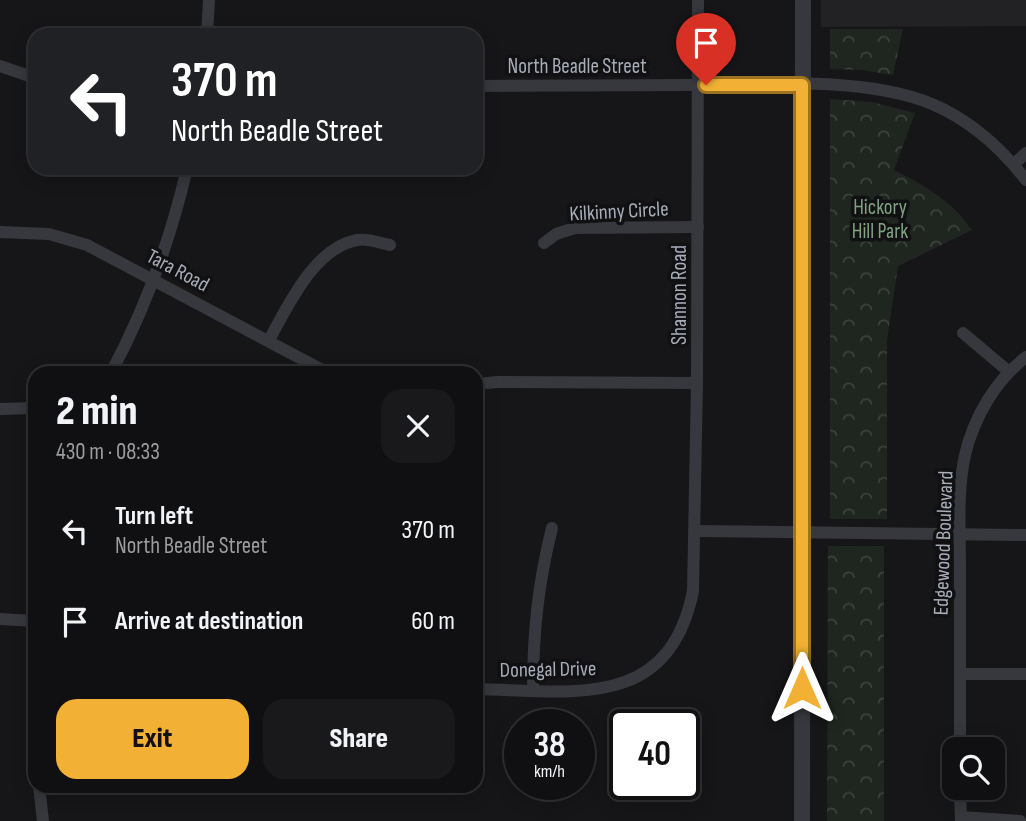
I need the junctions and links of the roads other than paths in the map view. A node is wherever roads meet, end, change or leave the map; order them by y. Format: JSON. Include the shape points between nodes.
{"nodes":[{"id":1,"x":209,"y":0,"type":"edge"},
{"id":2,"x":698,"y":0,"type":"edge"},
{"id":3,"x":803,"y":0,"type":"edge"},
{"id":4,"x":207,"y":28,"type":"edge"},
{"id":5,"x":0,"y":66,"type":"edge"},
{"id":6,"x":28,"y":76,"type":"edge"},
{"id":7,"x":698,"y":85,"type":"junction"},
{"id":8,"x":802,"y":85,"type":"junction"},
{"id":9,"x":483,"y":86,"type":"edge"},
{"id":10,"x":1026,"y":153,"type":"edge"},
{"id":11,"x":1014,"y":164,"type":"junction"},
{"id":12,"x":186,"y":175,"type":"edge"},
{"id":13,"x":1026,"y":180,"type":"edge"},
{"id":14,"x":698,"y":227,"type":"junction"},
{"id":15,"x":0,"y":233,"type":"edge"},
{"id":16,"x":544,"y":243,"type":"dead end"},
{"id":17,"x":390,"y":245,"type":"dead end"},
{"id":18,"x":153,"y":279,"type":"junction"},
{"id":19,"x":963,"y":333,"type":"dead end"},
{"id":20,"x":269,"y":340,"type":"junction"},
{"id":21,"x":1026,"y":357,"type":"edge"},
{"id":22,"x":115,"y":366,"type":"edge"},
{"id":23,"x":315,"y":366,"type":"edge"},
{"id":24,"x":1008,"y":371,"type":"junction"},
{"id":25,"x":483,"y":383,"type":"edge"},
{"id":26,"x":697,"y":383,"type":"junction"},
{"id":27,"x":28,"y":408,"type":"edge"},
{"id":28,"x":0,"y":409,"type":"edge"},
{"id":29,"x":552,"y":528,"type":"dead end"},
{"id":30,"x":695,"y":531,"type":"junction"},
{"id":31,"x":803,"y":531,"type":"junction"},
{"id":32,"x":960,"y":533,"type":"junction"},
{"id":33,"x":1026,"y":534,"type":"edge"},
{"id":34,"x":693,"y":591,"type":"joint"},
{"id":35,"x":0,"y":619,"type":"edge"},
{"id":36,"x":28,"y":621,"type":"edge"},
{"id":37,"x":960,"y":674,"type":"junction"},
{"id":38,"x":1026,"y":674,"type":"edge"},
{"id":39,"x":483,"y":689,"type":"edge"},
{"id":40,"x":533,"y":690,"type":"junction"},
{"id":41,"x":960,"y":737,"type":"edge"},
{"id":42,"x":40,"y":793,"type":"edge"},
{"id":43,"x":960,"y":800,"type":"edge"},
{"id":44,"x":961,"y":819,"type":"edge"},
{"id":45,"x":43,"y":821,"type":"edge"},
{"id":46,"x":802,"y":821,"type":"edge"},
{"id":47,"x":1020,"y":821,"type":"edge"}],
"edges":[{"from":1,"to":4,"type":"street"},
{"from":2,"to":7,"type":"street","name":"Shannon Road"},
{"from":3,"to":8,"type":"street"},
{"from":5,"to":6,"type":"street"},
{"from":7,"to":8,"type":"street","name":"North Beadle Street"},
{"from":7,"to":9,"type":"street","name":"North Beadle Street"},
{"from":7,"to":14,"type":"street","name":"Shannon Road"},
{"from":8,"to":11,"type":"street","name":"North Beadle Street","via":[[890,91],[930,103],[970,125]]},
{"from":8,"to":31,"type":"street"},
{"from":10,"to":11,"type":"street"},
{"from":11,"to":13,"type":"street","name":"North Beadle Street"},
{"from":12,"to":18,"type":"street"},
{"from":14,"to":16,"type":"street","name":"Kilkinny Circle","via":[[575,228]]},
{"from":14,"to":26,"type":"street","name":"Shannon Road"},
{"from":15,"to":18,"type":"street","name":"Tara Road","via":[[49,234],[78,241]]},
{"from":17,"to":20,"type":"street","via":[[357,240],[323,258],[299,287]]},
{"from":18,"to":20,"type":"street","name":"Tara Road"},
{"from":18,"to":22,"type":"street"},
{"from":19,"to":24,"type":"street"},
{"from":20,"to":23,"type":"street","name":"Tara Road"},
{"from":21,"to":24,"type":"street","name":"Edgewood Boulevard"},
{"from":24,"to":32,"type":"street","name":"Edgewood Boulevard","via":[[981,413],[965,456]]},
{"from":25,"to":26,"type":"street"},
{"from":26,"to":30,"type":"street","name":"Shannon Road"},
{"from":27,"to":28,"type":"street"},
{"from":29,"to":40,"type":"street","via":[[540,577]]},
{"from":30,"to":31,"type":"street"},
{"from":30,"to":34,"type":"street","name":"Shannon Road"},
{"from":31,"to":32,"type":"street"},
{"from":31,"to":46,"type":"street"},
{"from":32,"to":33,"type":"street"},
{"from":32,"to":37,"type":"street","name":"Edgewood Boulevard"},
{"from":34,"to":40,"type":"street","name":"Donegal Drive","via":[[689,615],[677,639],[644,674],[624,684],[593,690]]},
{"from":35,"to":36,"type":"street"},
{"from":37,"to":38,"type":"street"},
{"from":37,"to":41,"type":"street","name":"Edgewood Boulevard"},
{"from":39,"to":40,"type":"street","name":"Donegal Drive"},
{"from":42,"to":45,"type":"street"},
{"from":43,"to":44,"type":"street"},
{"from":44,"to":47,"type":"street"}]}
